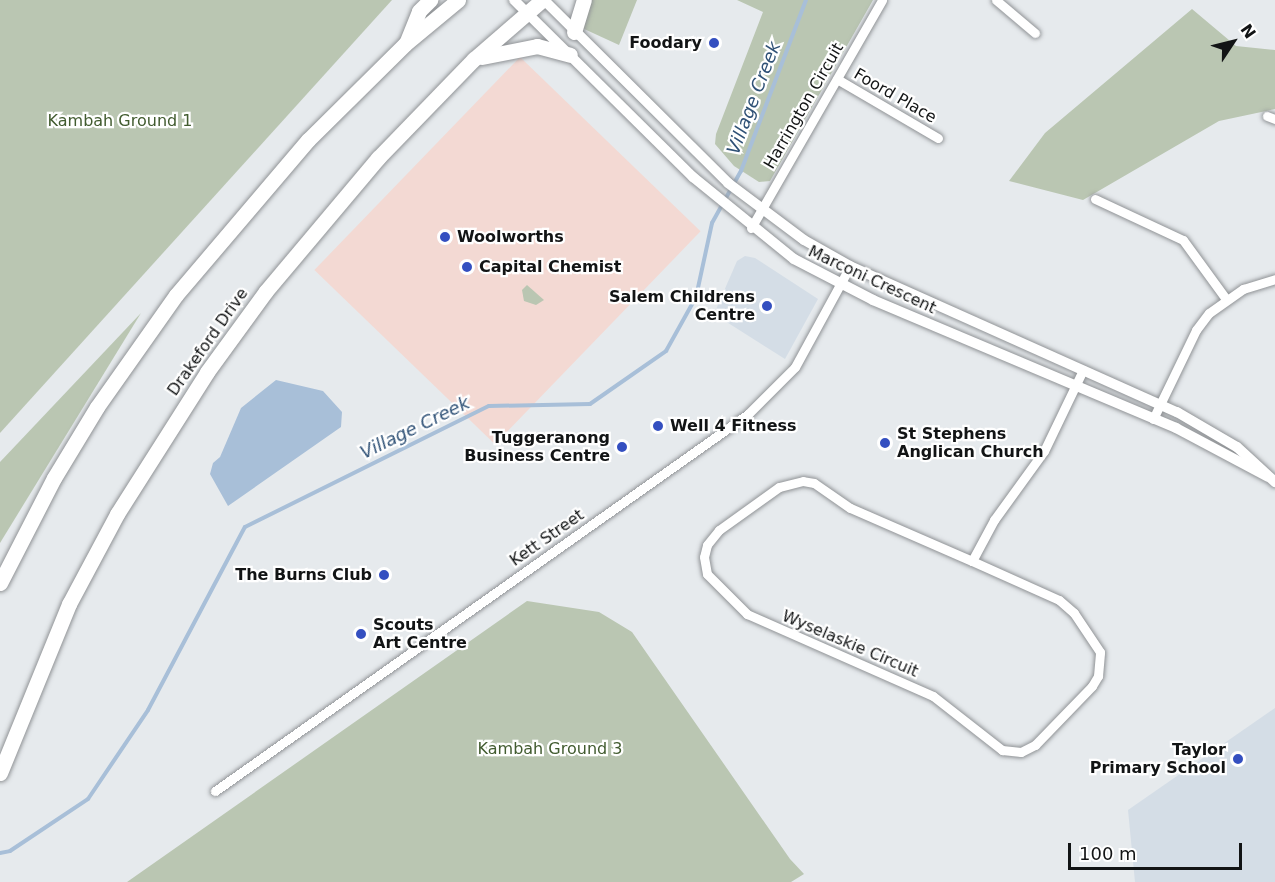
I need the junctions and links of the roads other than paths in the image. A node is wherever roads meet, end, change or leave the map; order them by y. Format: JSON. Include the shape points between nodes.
{"nodes":[{"id":1,"x":430,"y":0,"type":"edge"},
{"id":2,"x":458,"y":0,"type":"edge"},
{"id":3,"x":514,"y":0,"type":"edge"},
{"id":4,"x":543,"y":0,"type":"edge"},
{"id":5,"x":584,"y":0,"type":"edge"},
{"id":6,"x":882,"y":0,"type":"edge"},
{"id":7,"x":996,"y":0,"type":"edge"},
{"id":8,"x":527,"y":13,"type":"junction"},
{"id":9,"x":574,"y":32,"type":"junction"},
{"id":10,"x":1035,"y":33,"type":"dead end"},
{"id":11,"x":405,"y":44,"type":"junction"},
{"id":12,"x":570,"y":55,"type":"junction"},
{"id":13,"x":474,"y":59,"type":"junction"},
{"id":14,"x":837,"y":80,"type":"junction"},
{"id":15,"x":938,"y":138,"type":"dead end"},
{"id":16,"x":1095,"y":199,"type":"dead end"},
{"id":17,"x":761,"y":210,"type":"junction"},
{"id":18,"x":751,"y":228,"type":"junction"},
{"id":19,"x":850,"y":266,"type":"junction"},
{"id":20,"x":1275,"y":279,"type":"edge"},
{"id":21,"x":840,"y":285,"type":"junction"},
{"id":22,"x":1226,"y":299,"type":"junction"},
{"id":23,"x":1083,"y":370,"type":"junction"},
{"id":24,"x":1076,"y":386,"type":"junction"},
{"id":25,"x":1160,"y":405,"type":"junction"},
{"id":26,"x":1153,"y":419,"type":"junction"},
{"id":27,"x":1272,"y":480,"type":"edge"},
{"id":28,"x":972,"y":561,"type":"junction"},
{"id":29,"x":0,"y":583,"type":"edge"},
{"id":30,"x":0,"y":773,"type":"edge"},
{"id":31,"x":215,"y":791,"type":"dead end"}],
"edges":[{"from":1,"to":11,"type":"highway","via":[[419,11]]},
{"from":2,"to":11,"type":"highway"},
{"from":3,"to":8,"type":"street","name":"Marconi Crescent"},
{"from":4,"to":8,"type":"highway","name":"Drakeford Drive"},
{"from":4,"to":9,"type":"street","name":"Marconi Crescent"},
{"from":5,"to":9,"type":"highway"},
{"from":6,"to":14,"type":"street","name":"Harrington Circuit"},
{"from":7,"to":10,"type":"street"},
{"from":8,"to":12,"type":"street","name":"Marconi Crescent"},
{"from":8,"to":13,"type":"highway","name":"Drakeford Drive"},
{"from":9,"to":17,"type":"street","name":"Marconi Crescent","via":[[728,183]]},
{"from":11,"to":29,"type":"highway","via":[[308,140],[211,251],[97,407],[54,478]]},
{"from":12,"to":13,"type":"highway","via":[[537,46],[501,50]]},
{"from":12,"to":18,"type":"street","name":"Marconi Crescent"},
{"from":13,"to":30,"type":"highway","name":"Drakeford Drive","via":[[378,158],[263,295],[167,432],[117,514],[60,624]]},
{"from":14,"to":15,"type":"street","name":"Foord Place"},
{"from":14,"to":17,"type":"street","name":"Harrington Circuit"},
{"from":16,"to":22,"type":"street","via":[[1183,240]]},
{"from":17,"to":18,"type":"street","name":"Harrington Circuit"},
{"from":17,"to":19,"type":"street","name":"Marconi Crescent"},
{"from":18,"to":21,"type":"street","name":"Marconi Crescent"},
{"from":19,"to":21,"type":"street","name":"Kett Street"},
{"from":19,"to":23,"type":"street","name":"Marconi Crescent"},
{"from":20,"to":22,"type":"street"},
{"from":21,"to":24,"type":"street","name":"Marconi Crescent"},
{"from":21,"to":31,"type":"street","name":"Kett Street","via":[[795,367],[748,414]]},
{"from":22,"to":25,"type":"street","via":[[1196,330]]},
{"from":23,"to":24,"type":"street"},
{"from":23,"to":25,"type":"street","name":"Marconi Crescent"},
{"from":24,"to":26,"type":"street","name":"Marconi Crescent"},
{"from":24,"to":28,"type":"street","via":[[1044,451],[994,519]]},
{"from":25,"to":26,"type":"street"},
{"from":25,"to":27,"type":"street","name":"Marconi Crescent","via":[[1237,447]]},
{"from":26,"to":27,"type":"street","name":"Marconi Crescent"},
{"from":28,"to":28,"type":"street","name":"Wyselaskie Circuit","via":[[1059,600],[1074,613],[1100,652],[1098,676],[1092,686],[1035,745],[1021,752],[1002,750],[990,743],[933,696],[747,614],[707,574],[704,557],[708,542],[719,530],[779,487],[803,481],[814,483],[850,508]]}]}
